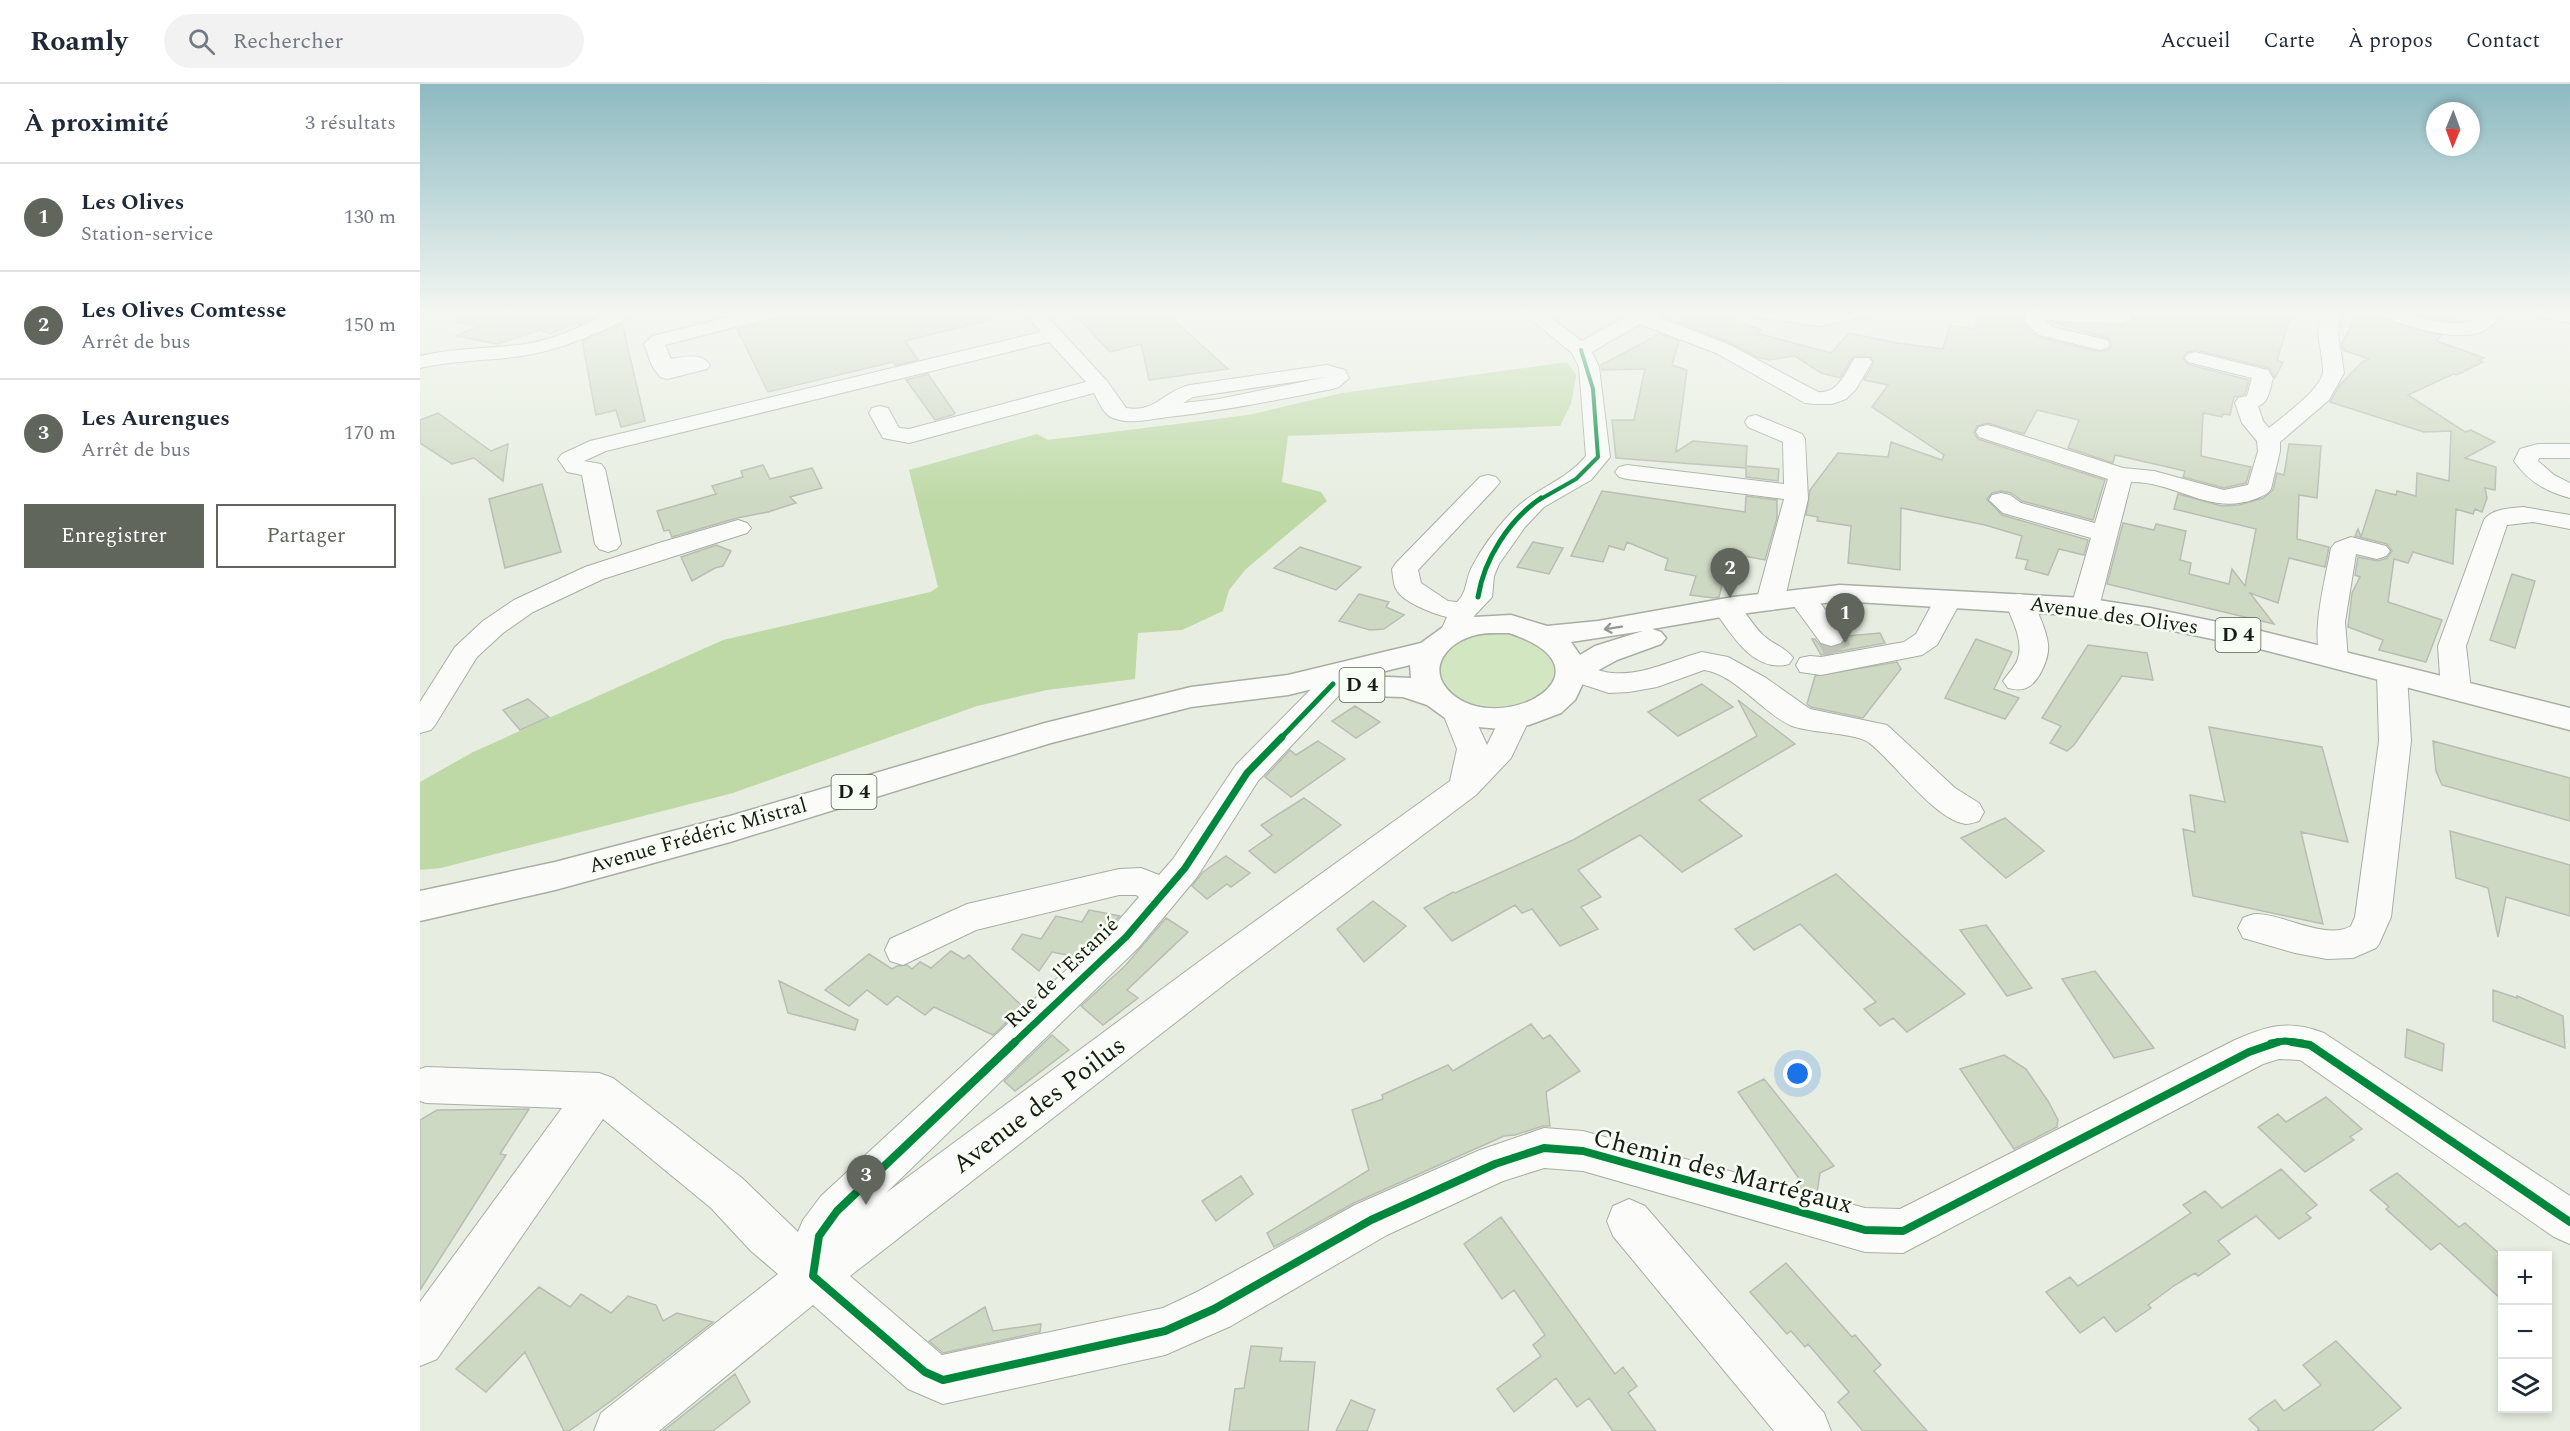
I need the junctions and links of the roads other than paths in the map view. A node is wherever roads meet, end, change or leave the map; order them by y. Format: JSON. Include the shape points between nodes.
{"nodes":[{"id":1,"x":917,"y":375,"type":"edge"},
{"id":2,"x":944,"y":375,"type":"edge"},
{"id":3,"x":1090,"y":375,"type":"edge"},
{"id":4,"x":1306,"y":375,"type":"edge"},
{"id":5,"x":1338,"y":375,"type":"edge"},
{"id":6,"x":1590,"y":375,"type":"edge"},
{"id":7,"x":1770,"y":375,"type":"edge"},
{"id":8,"x":1854,"y":375,"type":"edge"},
{"id":9,"x":2261,"y":375,"type":"edge"},
{"id":10,"x":2333,"y":375,"type":"edge"},
{"id":11,"x":1100,"y":385,"type":"junction"},
{"id":12,"x":880,"y":412,"type":"dead end"},
{"id":13,"x":1153,"y":414,"type":"junction"},
{"id":14,"x":1756,"y":422,"type":"dead end"},
{"id":15,"x":1987,"y":432,"type":"dead end"},
{"id":16,"x":2268,"y":440,"type":"junction"},
{"id":17,"x":674,"y":449,"type":"dead end"},
{"id":18,"x":2570,"y":451,"type":"edge"},
{"id":19,"x":616,"y":463,"type":"dead end"},
{"id":20,"x":593,"y":469,"type":"junction"},
{"id":21,"x":1627,"y":472,"type":"dead end"},
{"id":22,"x":2121,"y":475,"type":"junction"},
{"id":23,"x":1488,"y":482,"type":"dead end"},
{"id":24,"x":2570,"y":491,"type":"edge"},
{"id":25,"x":1796,"y":493,"type":"junction"},
{"id":26,"x":2001,"y":500,"type":"dead end"},
{"id":27,"x":2570,"y":522,"type":"edge"},
{"id":28,"x":738,"y":528,"type":"dead end"},
{"id":29,"x":2105,"y":534,"type":"junction"},
{"id":30,"x":608,"y":544,"type":"dead end"},
{"id":31,"x":2377,"y":551,"type":"dead end"},
{"id":32,"x":1948,"y":599,"type":"junction"},
{"id":33,"x":1770,"y":602,"type":"junction"},
{"id":34,"x":2019,"y":602,"type":"junction"},
{"id":35,"x":1807,"y":604,"type":"junction"},
{"id":36,"x":2085,"y":607,"type":"junction"},
{"id":37,"x":1731,"y":613,"type":"junction"},
{"id":38,"x":1457,"y":623,"type":"junction"},
{"id":39,"x":1511,"y":624,"type":"junction"},
{"id":40,"x":1546,"y":635,"type":"junction"},
{"id":41,"x":1838,"y":650,"type":"junction"},
{"id":42,"x":1779,"y":658,"type":"dead end"},
{"id":43,"x":2334,"y":659,"type":"junction"},
{"id":44,"x":1810,"y":665,"type":"dead end"},
{"id":45,"x":1573,"y":671,"type":"junction"},
{"id":46,"x":2392,"y":674,"type":"junction"},
{"id":47,"x":2018,"y":681,"type":"dead end"},
{"id":48,"x":1333,"y":684,"type":"junction"},
{"id":49,"x":1288,"y":685,"type":"junction"},
{"id":50,"x":2456,"y":690,"type":"junction"},
{"id":51,"x":1446,"y":704,"type":"junction"},
{"id":52,"x":1515,"y":718,"type":"junction"},
{"id":53,"x":2570,"y":719,"type":"edge"},
{"id":54,"x":420,"y":723,"type":"edge"},
{"id":55,"x":1465,"y":787,"type":"junction"},
{"id":56,"x":1967,"y":813,"type":"dead end"},
{"id":57,"x":1163,"y":894,"type":"junction"},
{"id":58,"x":420,"y":906,"type":"edge"},
{"id":59,"x":2256,"y":928,"type":"dead end"},
{"id":60,"x":903,"y":950,"type":"dead end"},
{"id":61,"x":426,"y":1084,"type":"dead end"},
{"id":62,"x":599,"y":1090,"type":"junction"},
{"id":63,"x":1629,"y":1221,"type":"dead end"},
{"id":64,"x":2570,"y":1222,"type":"edge"},
{"id":65,"x":813,"y":1276,"type":"junction"},
{"id":66,"x":420,"y":1342,"type":"edge"},
{"id":67,"x":619,"y":1431,"type":"edge"},
{"id":68,"x":1806,"y":1431,"type":"edge"}],
"edges":[{"from":1,"to":20,"type":"street","via":[[598,446],[570,459],[575,467]]},
{"from":2,"to":17,"type":"street"},
{"from":3,"to":11,"type":"street"},
{"from":4,"to":13,"type":"street","via":[[1177,394],[1166,408]]},
{"from":5,"to":13,"type":"street","via":[[1332,382]]},
{"from":6,"to":38,"type":"street","via":[[1598,457],[1584,475],[1535,502],[1516,522],[1486,564]]},
{"from":7,"to":8,"type":"street","via":[[1813,398],[1827,401],[1844,391]]},
{"from":9,"to":16,"type":"street","via":[[2256,400],[2246,403],[2253,423]]},
{"from":10,"to":16,"type":"street","via":[[2321,395]]},
{"from":11,"to":12,"type":"street","via":[[909,436],[891,433]]},
{"from":11,"to":13,"type":"street","via":[[1119,413]]},
{"from":14,"to":25,"type":"street","via":[[1794,438]]},
{"from":15,"to":22,"type":"street","via":[[2050,443]]},
{"from":16,"to":22,"type":"street","via":[[2259,489],[2250,494],[2212,495],[2142,475]]},
{"from":18,"to":24,"type":"street","via":[[2538,451],[2528,454],[2526,461],[2532,470]]},
{"from":19,"to":20,"type":"street"},
{"from":20,"to":30,"type":"street"},
{"from":21,"to":25,"type":"street"},
{"from":22,"to":29,"type":"street"},
{"from":23,"to":38,"type":"street","via":[[1405,569],[1408,587]]},
{"from":25,"to":33,"type":"street"},
{"from":26,"to":29,"type":"street","via":[[2012,508]]},
{"from":27,"to":50,"type":"street","via":[[2524,514],[2496,520],[2452,646]]},
{"from":28,"to":54,"type":"street","via":[[642,555],[557,589],[521,609],[466,652]]},
{"from":29,"to":36,"type":"street"},
{"from":31,"to":43,"type":"street","via":[[2351,545],[2344,548],[2331,622]]},
{"from":32,"to":34,"type":"main road","name":"Avenue des Olives","number":"D 4"},
{"from":32,"to":35,"type":"main road","name":"Avenue des Olives","number":"D 4","via":[[1899,597]]},
{"from":32,"to":41,"type":"street","via":[[1927,639],[1912,649]]},
{"from":33,"to":35,"type":"main road","name":"Avenue des Olives","number":"D 4"},
{"from":33,"to":37,"type":"main road","name":"Avenue des Olives","number":"D 4"},
{"from":34,"to":36,"type":"main road","name":"Avenue des Olives","number":"D 4"},
{"from":34,"to":47,"type":"street","via":[[2036,650],[2032,665]]},
{"from":35,"to":37,"type":"main road","name":"Avenue des Olives","number":"D 4"},
{"from":35,"to":41,"type":"street"},
{"from":36,"to":43,"type":"main road","name":"Avenue des Olives","number":"D 4","via":[[2261,640]]},
{"from":37,"to":40,"type":"main road","name":"Avenue des Olives","number":"D 4","one_way":true},
{"from":37,"to":42,"type":"street","via":[[1749,638]]},
{"from":37,"to":45,"type":"main road","name":"Avenue des Olives","number":"D 4","via":[[1606,653]]},
{"from":38,"to":39,"type":"street"},
{"from":38,"to":39,"type":"main road"},
{"from":38,"to":49,"type":"main road","name":"Avenue Frédéric Mistral","number":"D 4"},
{"from":38,"to":51,"type":"main road","via":[[1424,665],[1425,682]]},
{"from":39,"to":40,"type":"main road"},
{"from":40,"to":45,"type":"main road","via":[[1565,651]]},
{"from":41,"to":44,"type":"street","via":[[1821,666]]},
{"from":43,"to":46,"type":"main road","name":"Avenue des Olives","number":"D 4"},
{"from":45,"to":52,"type":"main road","via":[[1569,686],[1557,700],[1539,711]]},
{"from":45,"to":56,"type":"street","via":[[1609,682],[1629,682],[1647,680],[1702,661],[1718,663],[1801,718],[1876,732],[1943,796]]},
{"from":46,"to":50,"type":"main road","name":"Avenue des Olives","number":"D 4"},
{"from":46,"to":59,"type":"street","via":[[2395,741],[2373,917],[2364,937],[2350,944],[2319,943]]},
{"from":48,"to":49,"type":"main road","name":"Avenue Frédéric Mistral","number":"D 4"},
{"from":48,"to":51,"type":"main road","name":"Avenue Frédéric Mistral","number":"D 4","via":[[1406,687]]},
{"from":48,"to":57,"type":"street","name":"Rue de l'Estanié","via":[[1247,773],[1185,868]]},
{"from":49,"to":58,"type":"main road","name":"Avenue Frédéric Mistral","number":"D 4","via":[[1191,697],[1045,734],[730,829],[555,876]]},
{"from":50,"to":53,"type":"main road","name":"Avenue des Olives","number":"D 4"},
{"from":51,"to":52,"type":"main road","via":[[1485,718]]},
{"from":51,"to":55,"type":"street","via":[[1473,749]]},
{"from":52,"to":55,"type":"street","name":"Avenue des Poilus","via":[[1500,750]]},
{"from":55,"to":65,"type":"street","name":"Avenue des Poilus","via":[[1217,969]]},
{"from":57,"to":60,"type":"street","via":[[1141,881],[1119,882],[967,918]]},
{"from":57,"to":65,"type":"street","name":"Rue de l'Estanié","via":[[1126,937],[837,1211],[819,1236]]},
{"from":61,"to":62,"type":"street"},
{"from":62,"to":65,"type":"street","name":"Chemin des Martégaux","via":[[704,1172]]},
{"from":62,"to":66,"type":"street"},
{"from":63,"to":68,"type":"street"},
{"from":64,"to":65,"type":"street","name":"Chemin des Martégaux","via":[[2310,1045],[2286,1040],[2249,1052],[1903,1231],[1865,1230],[1583,1152],[1544,1148],[1495,1164],[1371,1220],[1214,1309],[1165,1331],[944,1380],[925,1372]]},
{"from":65,"to":67,"type":"street","name":"Avenue des Poilus"}]}
